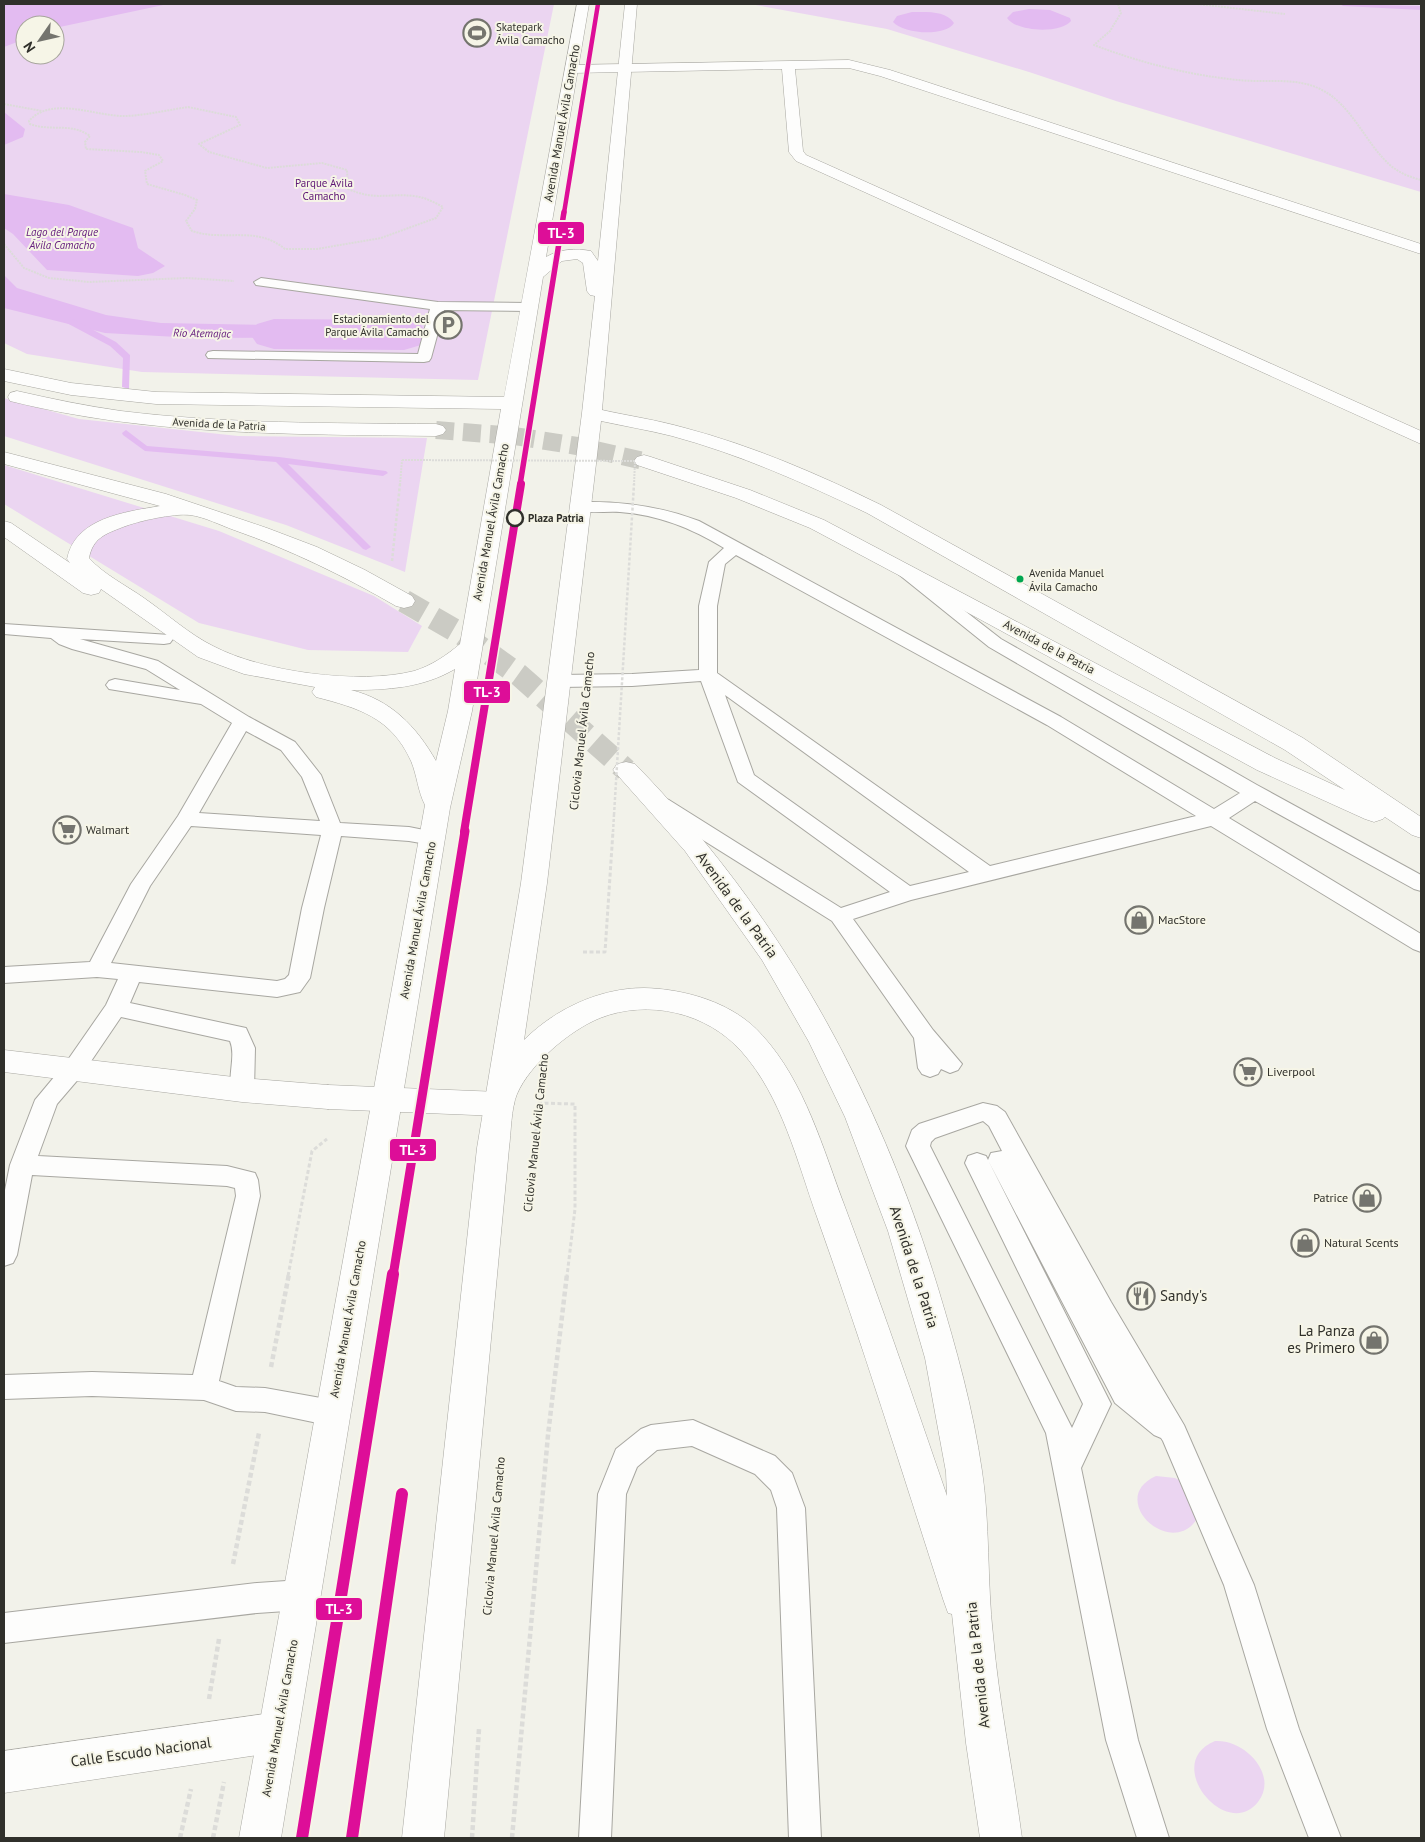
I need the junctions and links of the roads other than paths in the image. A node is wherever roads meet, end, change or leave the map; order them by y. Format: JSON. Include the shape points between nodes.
{"nodes":[{"id":1,"x":583,"y":4,"type":"edge"},
{"id":2,"x":631,"y":4,"type":"edge"},
{"id":3,"x":789,"y":71,"type":"junction"},
{"id":4,"x":624,"y":73,"type":"junction"},
{"id":5,"x":571,"y":74,"type":"junction"},
{"id":6,"x":1421,"y":249,"type":"edge"},
{"id":7,"x":534,"y":277,"type":"junction"},
{"id":8,"x":260,"y":282,"type":"road end"},
{"id":9,"x":438,"y":306,"type":"junction"},
{"id":10,"x":529,"y":307,"type":"junction"},
{"id":11,"x":600,"y":320,"type":"junction"},
{"id":12,"x":213,"y":355,"type":"dead end"},
{"id":13,"x":4,"y":375,"type":"edge"},
{"id":14,"x":4,"y":393,"type":"edge"},
{"id":15,"x":512,"y":403,"type":"junction"},
{"id":16,"x":592,"y":413,"type":"junction"},
{"id":17,"x":436,"y":430,"type":"tunnel mouth"},
{"id":18,"x":1421,"y":438,"type":"edge"},
{"id":19,"x":4,"y":458,"type":"edge"},
{"id":20,"x":644,"y":461,"type":"tunnel mouth"},
{"id":21,"x":580,"y":507,"type":"junction"},
{"id":22,"x":189,"y":509,"type":"junction"},
{"id":23,"x":4,"y":527,"type":"edge"},
{"id":24,"x":736,"y":548,"type":"junction"},
{"id":25,"x":891,"y":562,"type":"junction"},
{"id":26,"x":404,"y":601,"type":"tunnel mouth"},
{"id":27,"x":4,"y":629,"type":"edge"},
{"id":28,"x":57,"y":634,"type":"junction"},
{"id":29,"x":164,"y":639,"type":"junction"},
{"id":30,"x":470,"y":647,"type":"junction"},
{"id":31,"x":708,"y":675,"type":"junction"},
{"id":32,"x":559,"y":681,"type":"junction"},
{"id":33,"x":115,"y":686,"type":"dead end"},
{"id":34,"x":208,"y":700,"type":"junction"},
{"id":35,"x":242,"y":721,"type":"junction"},
{"id":36,"x":626,"y":770,"type":"tunnel mouth"},
{"id":37,"x":1250,"y":790,"type":"junction"},
{"id":38,"x":656,"y":801,"type":"junction"},
{"id":39,"x":437,"y":808,"type":"junction"},
{"id":40,"x":1215,"y":818,"type":"junction"},
{"id":41,"x":186,"y":819,"type":"junction"},
{"id":42,"x":333,"y":829,"type":"junction"},
{"id":43,"x":1421,"y":829,"type":"edge"},
{"id":44,"x":1421,"y":834,"type":"edge"},
{"id":45,"x":432,"y":838,"type":"junction"},
{"id":46,"x":986,"y":874,"type":"junction"},
{"id":47,"x":1421,"y":884,"type":"edge"},
{"id":48,"x":907,"y":894,"type":"junction"},
{"id":49,"x":838,"y":916,"type":"junction"},
{"id":50,"x":1421,"y":944,"type":"edge"},
{"id":51,"x":97,"y":969,"type":"junction"},
{"id":52,"x":131,"y":974,"type":"junction"},
{"id":53,"x":4,"y":975,"type":"edge"},
{"id":54,"x":116,"y":1008,"type":"junction"},
{"id":55,"x":4,"y":1061,"type":"edge"},
{"id":56,"x":940,"y":1066,"type":"dead end"},
{"id":57,"x":73,"y":1070,"type":"junction"},
{"id":58,"x":242,"y":1090,"type":"junction"},
{"id":59,"x":386,"y":1099,"type":"junction"},
{"id":60,"x":499,"y":1104,"type":"junction"},
{"id":61,"x":22,"y":1165,"type":"junction"},
{"id":62,"x":4,"y":1255,"type":"edge"},
{"id":63,"x":4,"y":1387,"type":"edge"},
{"id":64,"x":204,"y":1388,"type":"junction"},
{"id":65,"x":332,"y":1413,"type":"junction"},
{"id":66,"x":1174,"y":1434,"type":"junction"},
{"id":67,"x":1067,"y":1468,"type":"junction"},
{"id":68,"x":301,"y":1595,"type":"junction"},
{"id":69,"x":4,"y":1628,"type":"edge"},
{"id":70,"x":973,"y":1634,"type":"junction"},
{"id":71,"x":278,"y":1732,"type":"junction"},
{"id":72,"x":4,"y":1772,"type":"edge"},
{"id":73,"x":260,"y":1838,"type":"edge"},
{"id":74,"x":423,"y":1838,"type":"edge"},
{"id":75,"x":595,"y":1838,"type":"edge"},
{"id":76,"x":805,"y":1838,"type":"edge"},
{"id":77,"x":1001,"y":1838,"type":"edge"},
{"id":78,"x":1153,"y":1838,"type":"edge"},
{"id":79,"x":1325,"y":1838,"type":"edge"}],
"edges":[{"from":1,"to":5,"type":"main road","name":"Avenida Manuel Ávila Camacho"},
{"from":2,"to":4,"type":"main road"},
{"from":3,"to":4,"type":"main road"},
{"from":3,"to":6,"type":"main road","via":[[855,77],[885,73]]},
{"from":3,"to":18,"type":"main road","via":[[796,152],[808,162]]},
{"from":4,"to":5,"type":"main road"},
{"from":4,"to":11,"type":"main road"},
{"from":5,"to":7,"type":"main road","name":"Avenida Manuel Ávila Camacho"},
{"from":7,"to":10,"type":"main road","name":"Avenida Manuel Ávila Camacho"},
{"from":7,"to":11,"type":"main road","via":[[552,259],[572,254],[585,255],[591,263]]},
{"from":8,"to":9,"type":"lane"},
{"from":9,"to":10,"type":"lane"},
{"from":9,"to":12,"type":"lane","via":[[424,358]]},
{"from":10,"to":15,"type":"main road","name":"Avenida Manuel Ávila Camacho"},
{"from":11,"to":16,"type":"main road"},
{"from":13,"to":15,"type":"main road","via":[[71,389],[156,398]]},
{"from":14,"to":17,"type":"main road","name":"Avenida de la Patria","via":[[82,412],[178,422]]},
{"from":15,"to":30,"type":"main road","name":"Avenida Manuel Ávila Camacho"},
{"from":16,"to":21,"type":"main road"},
{"from":16,"to":43,"type":"main road","via":[[678,432],[817,481],[858,501],[1294,744]]},
{"from":19,"to":22,"type":"main road"},
{"from":20,"to":25,"type":"main road","name":"Avenida de la Patria","via":[[743,494],[817,524]]},
{"from":21,"to":24,"type":"lane","via":[[625,506],[659,512],[688,522]]},
{"from":21,"to":32,"type":"main road"},
{"from":22,"to":26,"type":"main road","via":[[313,552]]},
{"from":22,"to":30,"type":"main road","via":[[146,513],[112,523],[86,540],[80,547],[78,559],[85,568],[207,652],[273,673],[333,681],[384,683],[439,669]]},
{"from":23,"to":29,"type":"main road"},
{"from":24,"to":31,"type":"lane","via":[[717,562],[708,606]]},
{"from":24,"to":40,"type":"lane","via":[[1054,720]]},
{"from":25,"to":37,"type":"lane","via":[[995,643]]},
{"from":25,"to":44,"type":"main road","name":"Avenida de la Patria","via":[[1266,764]]},
{"from":27,"to":28,"type":"lane"},
{"from":28,"to":29,"type":"lane"},
{"from":28,"to":34,"type":"lane","via":[[78,645],[152,666]]},
{"from":29,"to":39,"type":"main road","via":[[226,674],[274,686],[328,692],[380,711],[406,731],[420,754],[433,784]]},
{"from":30,"to":39,"type":"main road","name":"Avenida Manuel Ávila Camacho","via":[[460,711]]},
{"from":31,"to":32,"type":"lane"},
{"from":31,"to":46,"type":"lane"},
{"from":31,"to":48,"type":"lane","via":[[745,778]]},
{"from":32,"to":60,"type":"main road","via":[[527,937]]},
{"from":33,"to":34,"type":"lane"},
{"from":34,"to":35,"type":"lane"},
{"from":35,"to":41,"type":"lane"},
{"from":35,"to":42,"type":"lane","via":[[288,746],[311,775]]},
{"from":36,"to":38,"type":"main road","name":"Avenida de la Patria"},
{"from":37,"to":40,"type":"lane","via":[[1250,795]]},
{"from":37,"to":47,"type":"lane"},
{"from":38,"to":49,"type":"lane"},
{"from":38,"to":70,"type":"main road","name":"Avenida de la Patria","via":[[694,845],[772,953],[823,1040],[860,1117],[904,1231],[942,1358],[964,1472]]},
{"from":39,"to":45,"type":"main road","name":"Avenida Manuel Ávila Camacho"},
{"from":40,"to":46,"type":"lane"},
{"from":40,"to":50,"type":"lane"},
{"from":41,"to":42,"type":"lane"},
{"from":41,"to":51,"type":"lane","via":[[141,884]]},
{"from":42,"to":45,"type":"lane"},
{"from":42,"to":52,"type":"lane","via":[[299,978],[292,986],[277,989]]},
{"from":45,"to":59,"type":"main road","name":"Avenida Manuel Ávila Camacho"},
{"from":46,"to":48,"type":"lane"},
{"from":48,"to":49,"type":"lane"},
{"from":49,"to":56,"type":"lane","via":[[925,1036]]},
{"from":51,"to":52,"type":"lane"},
{"from":51,"to":53,"type":"lane"},
{"from":52,"to":54,"type":"lane"},
{"from":54,"to":57,"type":"lane"},
{"from":54,"to":58,"type":"lane","via":[[238,1034],[244,1048]]},
{"from":55,"to":57,"type":"main road"},
{"from":57,"to":58,"type":"main road"},
{"from":57,"to":61,"type":"lane","via":[[48,1100]]},
{"from":58,"to":59,"type":"main road"},
{"from":59,"to":60,"type":"main road"},
{"from":59,"to":65,"type":"main road","name":"Avenida Manuel Ávila Camacho"},
{"from":60,"to":70,"type":"main road","via":[[515,1070],[546,1037],[606,1004],[635,999],[666,999],[695,1006],[720,1018],[752,1044],[792,1107],[870,1317]]},
{"from":60,"to":74,"type":"main road"},
{"from":61,"to":62,"type":"lane"},
{"from":61,"to":64,"type":"lane","via":[[227,1176],[246,1180],[248,1196]]},
{"from":63,"to":64,"type":"lane","via":[[92,1384]]},
{"from":64,"to":65,"type":"lane","via":[[236,1399],[265,1400]]},
{"from":65,"to":68,"type":"main road","name":"Avenida Manuel Ávila Camacho"},
{"from":66,"to":67,"type":"lane","via":[[1125,1394],[989,1161],[1097,1404]]},
{"from":66,"to":67,"type":"lane","via":[[997,1119],[983,1112],[927,1131],[920,1137],[918,1146],[1060,1432]]},
{"from":66,"to":79,"type":"lane","via":[[1239,1585],[1283,1730]]},
{"from":67,"to":78,"type":"lane","via":[[1122,1740]]},
{"from":68,"to":69,"type":"lane"},
{"from":68,"to":71,"type":"main road","name":"Avenida Manuel Ávila Camacho"},
{"from":70,"to":77,"type":"main road","name":"Avenida de la Patria"},
{"from":71,"to":72,"type":"main road","name":"Calle Escudo Nacional"},
{"from":71,"to":73,"type":"main road","name":"Avenida Manuel Ávila Camacho"},
{"from":75,"to":76,"type":"lane","via":[[612,1494],[626,1458],[650,1438],[693,1433],[765,1465],[782,1482],[791,1508]]}]}
